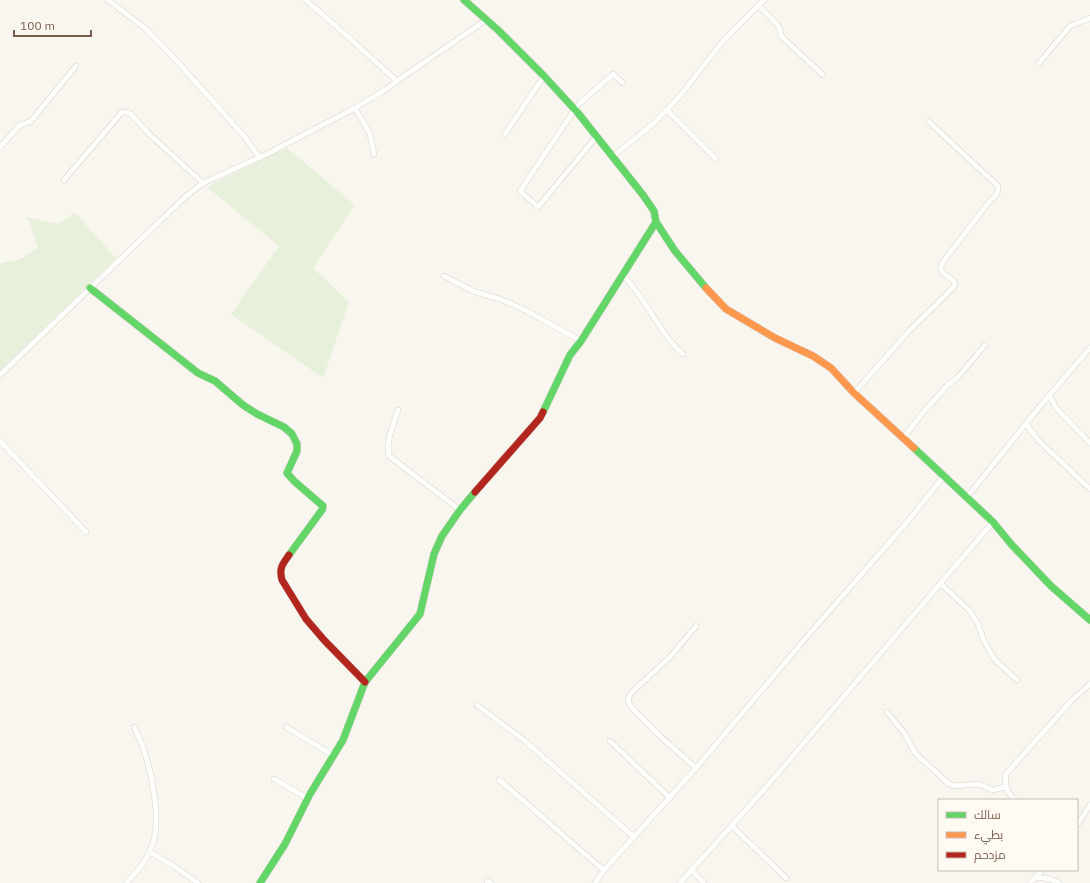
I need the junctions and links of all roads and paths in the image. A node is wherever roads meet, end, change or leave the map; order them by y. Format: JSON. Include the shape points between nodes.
{"nodes":[{"id":1,"x":108,"y":0,"type":"edge"},
{"id":2,"x":306,"y":0,"type":"edge"},
{"id":3,"x":464,"y":0,"type":"edge"},
{"id":4,"x":764,"y":0,"type":"edge"},
{"id":5,"x":758,"y":5,"type":"junction"},
{"id":6,"x":1090,"y":18,"type":"edge"},
{"id":7,"x":486,"y":20,"type":"junction"},
{"id":8,"x":1039,"y":63,"type":"dead end"},
{"id":9,"x":76,"y":66,"type":"dead end"},
{"id":10,"x":823,"y":75,"type":"dead end"},
{"id":11,"x":544,"y":76,"type":"junction"},
{"id":12,"x":396,"y":81,"type":"junction"},
{"id":13,"x":623,"y":83,"type":"dead end"},
{"id":14,"x":355,"y":108,"type":"junction"},
{"id":15,"x":575,"y":109,"type":"junction"},
{"id":16,"x":666,"y":110,"type":"junction"},
{"id":17,"x":929,"y":122,"type":"dead end"},
{"id":18,"x":505,"y":134,"type":"dead end"},
{"id":19,"x":596,"y":137,"type":"junction"},
{"id":20,"x":0,"y":147,"type":"edge"},
{"id":21,"x":374,"y":154,"type":"dead end"},
{"id":22,"x":259,"y":157,"type":"junction"},
{"id":23,"x":612,"y":157,"type":"junction"},
{"id":24,"x":716,"y":159,"type":"dead end"},
{"id":25,"x":64,"y":180,"type":"dead end"},
{"id":26,"x":203,"y":183,"type":"junction"},
{"id":27,"x":656,"y":222,"type":"junction"},
{"id":28,"x":622,"y":274,"type":"junction"},
{"id":29,"x":444,"y":276,"type":"dead end"},
{"id":30,"x":90,"y":288,"type":"junction"},
{"id":31,"x":581,"y":341,"type":"junction"},
{"id":32,"x":985,"y":345,"type":"dead end"},
{"id":33,"x":1090,"y":348,"type":"edge"},
{"id":34,"x":684,"y":354,"type":"dead end"},
{"id":35,"x":0,"y":375,"type":"edge"},
{"id":36,"x":854,"y":393,"type":"junction"},
{"id":37,"x":1049,"y":395,"type":"junction"},
{"id":38,"x":398,"y":410,"type":"dead end"},
{"id":39,"x":1026,"y":424,"type":"junction"},
{"id":40,"x":903,"y":438,"type":"junction"},
{"id":41,"x":0,"y":441,"type":"edge"},
{"id":42,"x":1090,"y":444,"type":"edge"},
{"id":43,"x":943,"y":476,"type":"junction"},
{"id":44,"x":1090,"y":489,"type":"edge"},
{"id":45,"x":967,"y":497,"type":"junction"},
{"id":46,"x":460,"y":510,"type":"junction"},
{"id":47,"x":993,"y":522,"type":"junction"},
{"id":48,"x":86,"y":532,"type":"dead end"},
{"id":49,"x":941,"y":584,"type":"junction"},
{"id":50,"x":1090,"y":620,"type":"edge"},
{"id":51,"x":696,"y":626,"type":"dead end"},
{"id":52,"x":1017,"y":680,"type":"dead end"},
{"id":53,"x":365,"y":682,"type":"junction"},
{"id":54,"x":1090,"y":684,"type":"edge"},
{"id":55,"x":477,"y":705,"type":"dead end"},
{"id":56,"x":887,"y":712,"type":"dead end"},
{"id":57,"x":134,"y":727,"type":"dead end"},
{"id":58,"x":286,"y":727,"type":"dead end"},
{"id":59,"x":610,"y":741,"type":"dead end"},
{"id":60,"x":334,"y":756,"type":"junction"},
{"id":61,"x":696,"y":768,"type":"junction"},
{"id":62,"x":274,"y":779,"type":"dead end"},
{"id":63,"x":499,"y":780,"type":"dead end"},
{"id":64,"x":1005,"y":787,"type":"junction"},
{"id":65,"x":308,"y":798,"type":"junction"},
{"id":66,"x":670,"y":798,"type":"junction"},
{"id":67,"x":1014,"y":799,"type":"edge"},
{"id":68,"x":1090,"y":805,"type":"edge"},
{"id":69,"x":1078,"y":824,"type":"edge"},
{"id":70,"x":732,"y":826,"type":"junction"},
{"id":71,"x":634,"y":837,"type":"junction"},
{"id":72,"x":150,"y":852,"type":"junction"},
{"id":73,"x":604,"y":870,"type":"junction"},
{"id":74,"x":691,"y":870,"type":"junction"},
{"id":75,"x":1041,"y":871,"type":"edge"},
{"id":76,"x":1035,"y":877,"type":"junction"},
{"id":77,"x":786,"y":878,"type":"dead end"},
{"id":78,"x":126,"y":883,"type":"edge"},
{"id":79,"x":198,"y":883,"type":"edge"},
{"id":80,"x":260,"y":883,"type":"edge"},
{"id":81,"x":595,"y":883,"type":"edge"},
{"id":82,"x":680,"y":883,"type":"edge"},
{"id":83,"x":704,"y":883,"type":"edge"},
{"id":84,"x":1030,"y":883,"type":"edge"},
{"id":85,"x":1059,"y":883,"type":"edge"}],
"edges":[{"from":1,"to":22,"type":"street","via":[[146,30],[175,59],[244,136]]},
{"from":2,"to":12,"type":"street"},
{"from":3,"to":7,"type":"street"},
{"from":4,"to":5,"type":"street"},
{"from":5,"to":10,"type":"street","via":[[780,29],[781,36]]},
{"from":5,"to":16,"type":"street","via":[[723,41]]},
{"from":6,"to":8,"type":"street","via":[[1070,26]]},
{"from":7,"to":11,"type":"street"},
{"from":7,"to":12,"type":"street"},
{"from":9,"to":20,"type":"street","via":[[31,121],[19,126]]},
{"from":11,"to":15,"type":"street"},
{"from":11,"to":18,"type":"street"},
{"from":12,"to":14,"type":"street"},
{"from":13,"to":15,"type":"street","via":[[613,74]]},
{"from":14,"to":21,"type":"street","via":[[370,134]]},
{"from":14,"to":22,"type":"street"},
{"from":15,"to":19,"type":"street"},
{"from":15,"to":19,"type":"street","via":[[520,191],[538,207]]},
{"from":16,"to":23,"type":"street"},
{"from":16,"to":24,"type":"street"},
{"from":17,"to":36,"type":"street","via":[[998,186],[999,191],[942,263],[941,272],[954,280],[954,287],[909,331]]},
{"from":19,"to":23,"type":"street"},
{"from":22,"to":26,"type":"street"},
{"from":23,"to":27,"type":"street","via":[[654,211]]},
{"from":25,"to":26,"type":"street","via":[[122,112],[126,112]]},
{"from":26,"to":30,"type":"street","via":[[186,196]]},
{"from":27,"to":28,"type":"street"},
{"from":27,"to":36,"type":"street","via":[[675,251],[726,309],[775,338],[813,356],[831,368]]},
{"from":28,"to":31,"type":"street"},
{"from":28,"to":34,"type":"street","via":[[641,296],[675,347]]},
{"from":29,"to":31,"type":"street","via":[[475,292],[500,299],[527,311]]},
{"from":30,"to":35,"type":"street"},
{"from":30,"to":53,"type":"street","via":[[198,373],[215,381],[248,408],[284,426],[292,434],[297,451],[287,473],[323,506],[281,567],[282,580],[306,619]]},
{"from":31,"to":46,"type":"street","via":[[570,355],[540,418]]},
{"from":32,"to":40,"type":"street","via":[[925,410]]},
{"from":33,"to":37,"type":"street"},
{"from":36,"to":40,"type":"street"},
{"from":37,"to":39,"type":"street"},
{"from":37,"to":42,"type":"street","via":[[1057,408]]},
{"from":38,"to":46,"type":"street","via":[[388,442],[389,456]]},
{"from":39,"to":44,"type":"street","via":[[1038,440]]},
{"from":39,"to":45,"type":"street"},
{"from":40,"to":43,"type":"street"},
{"from":41,"to":48,"type":"street"},
{"from":43,"to":45,"type":"street"},
{"from":43,"to":61,"type":"street","via":[[908,521]]},
{"from":45,"to":47,"type":"street"},
{"from":46,"to":53,"type":"street","via":[[442,536],[434,554],[420,614]]},
{"from":47,"to":49,"type":"street"},
{"from":47,"to":50,"type":"street","via":[[1051,586]]},
{"from":49,"to":52,"type":"street","via":[[970,611],[995,660]]},
{"from":49,"to":70,"type":"street"},
{"from":51,"to":61,"type":"street","via":[[670,657],[632,692],[628,702],[661,737]]},
{"from":53,"to":60,"type":"street","via":[[343,740]]},
{"from":54,"to":64,"type":"street","via":[[1071,701],[1006,774]]},
{"from":55,"to":71,"type":"street","via":[[525,741]]},
{"from":56,"to":64,"type":"street","via":[[905,734],[914,753],[949,784],[978,784],[992,790]]},
{"from":57,"to":72,"type":"street","via":[[147,760],[156,812],[154,840]]},
{"from":58,"to":60,"type":"street"},
{"from":59,"to":66,"type":"street"},
{"from":60,"to":65,"type":"street"},
{"from":61,"to":66,"type":"street"},
{"from":62,"to":65,"type":"street"},
{"from":63,"to":73,"type":"street"},
{"from":64,"to":67,"type":"street"},
{"from":65,"to":80,"type":"street","via":[[285,844]]},
{"from":66,"to":71,"type":"street"},
{"from":68,"to":69,"type":"street"},
{"from":70,"to":74,"type":"street"},
{"from":70,"to":77,"type":"street"},
{"from":71,"to":73,"type":"street"},
{"from":72,"to":78,"type":"street"},
{"from":72,"to":79,"type":"street"},
{"from":73,"to":81,"type":"street"},
{"from":74,"to":82,"type":"street"},
{"from":74,"to":83,"type":"street"},
{"from":75,"to":76,"type":"street"},
{"from":76,"to":84,"type":"street"},
{"from":76,"to":85,"type":"street"}]}
